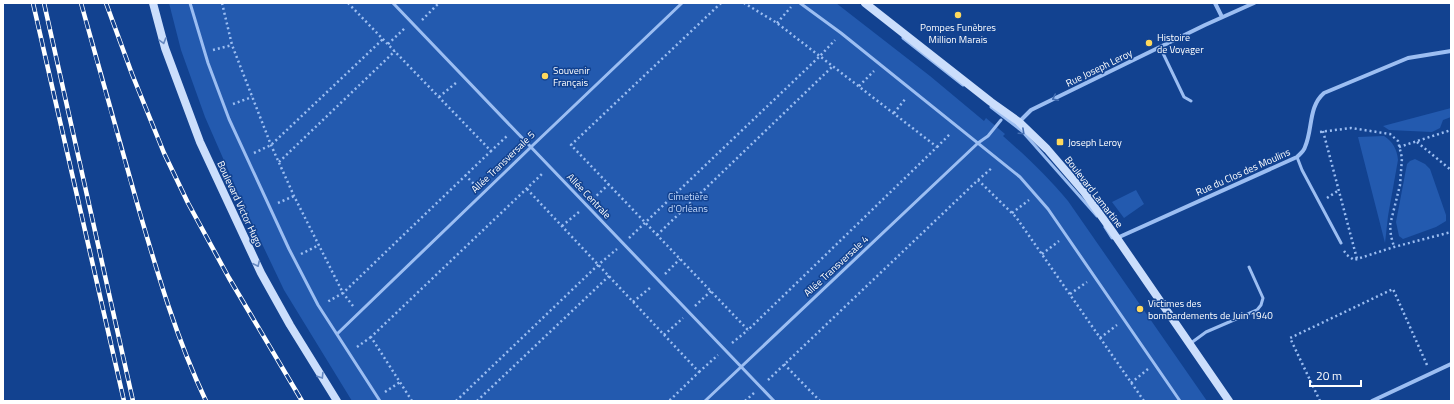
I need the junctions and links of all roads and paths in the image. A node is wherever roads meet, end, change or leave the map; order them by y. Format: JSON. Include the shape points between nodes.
{"nodes":[{"id":1,"x":153,"y":3,"type":"edge"},
{"id":2,"x":190,"y":3,"type":"edge"},
{"id":3,"x":222,"y":3,"type":"edge"},
{"id":4,"x":348,"y":3,"type":"edge"},
{"id":5,"x":392,"y":3,"type":"edge"},
{"id":6,"x":439,"y":3,"type":"edge"},
{"id":7,"x":682,"y":3,"type":"edge"},
{"id":8,"x":721,"y":3,"type":"edge"},
{"id":9,"x":744,"y":3,"type":"edge"},
{"id":10,"x":795,"y":3,"type":"edge"},
{"id":11,"x":800,"y":3,"type":"edge"},
{"id":12,"x":1215,"y":3,"type":"edge"},
{"id":13,"x":1254,"y":3,"type":"edge"},
{"id":14,"x":868,"y":4,"type":"edge"},
{"id":15,"x":1222,"y":17,"type":"junction"},
{"id":16,"x":411,"y":23,"type":"junction"},
{"id":17,"x":777,"y":23,"type":"junction"},
{"id":18,"x":415,"y":27,"type":"junction"},
{"id":19,"x":841,"y":33,"type":"junction"},
{"id":20,"x":383,"y":39,"type":"junction"},
{"id":21,"x":388,"y":44,"type":"junction"},
{"id":22,"x":232,"y":45,"type":"junction"},
{"id":23,"x":1160,"y":47,"type":"junction"},
{"id":24,"x":395,"y":51,"type":"junction"},
{"id":25,"x":1451,"y":51,"type":"edge"},
{"id":26,"x":205,"y":53,"type":"junction"},
{"id":27,"x":820,"y":56,"type":"junction"},
{"id":28,"x":881,"y":65,"type":"junction"},
{"id":29,"x":833,"y":66,"type":"junction"},
{"id":30,"x":463,"y":76,"type":"junction"},
{"id":31,"x":859,"y":86,"type":"junction"},
{"id":32,"x":913,"y":90,"type":"junction"},
{"id":33,"x":252,"y":97,"type":"junction"},
{"id":34,"x":439,"y":97,"type":"junction"},
{"id":35,"x":1191,"y":101,"type":"dead end"},
{"id":36,"x":225,"y":107,"type":"junction"},
{"id":37,"x":894,"y":113,"type":"junction"},
{"id":38,"x":1001,"y":120,"type":"dead end"},
{"id":39,"x":1019,"y":122,"type":"junction"},
{"id":40,"x":957,"y":126,"type":"junction"},
{"id":41,"x":514,"y":130,"type":"junction"},
{"id":42,"x":1451,"y":130,"type":"edge"},
{"id":43,"x":1323,"y":131,"type":"junction"},
{"id":44,"x":1310,"y":132,"type":"junction"},
{"id":45,"x":1417,"y":142,"type":"junction"},
{"id":46,"x":978,"y":143,"type":"junction"},
{"id":47,"x":271,"y":145,"type":"junction"},
{"id":48,"x":937,"y":146,"type":"junction"},
{"id":49,"x":531,"y":147,"type":"junction"},
{"id":50,"x":1399,"y":147,"type":"junction"},
{"id":51,"x":490,"y":151,"type":"junction"},
{"id":52,"x":247,"y":157,"type":"junction"},
{"id":53,"x":1297,"y":157,"type":"junction"},
{"id":54,"x":1000,"y":161,"type":"junction"},
{"id":55,"x":279,"y":162,"type":"junction"},
{"id":56,"x":549,"y":166,"type":"junction"},
{"id":57,"x":1451,"y":170,"type":"edge"},
{"id":58,"x":465,"y":175,"type":"junction"},
{"id":59,"x":978,"y":180,"type":"junction"},
{"id":60,"x":609,"y":184,"type":"junction"},
{"id":61,"x":527,"y":189,"type":"junction"},
{"id":62,"x":1339,"y":190,"type":"junction"},
{"id":63,"x":482,"y":193,"type":"junction"},
{"id":64,"x":1035,"y":194,"type":"junction"},
{"id":65,"x":294,"y":196,"type":"junction"},
{"id":66,"x":1324,"y":199,"type":"dead end"},
{"id":67,"x":587,"y":205,"type":"junction"},
{"id":68,"x":270,"y":207,"type":"junction"},
{"id":69,"x":1012,"y":213,"type":"junction"},
{"id":70,"x":645,"y":222,"type":"junction"},
{"id":71,"x":562,"y":226,"type":"junction"},
{"id":72,"x":1451,"y":232,"type":"edge"},
{"id":73,"x":657,"y":235,"type":"junction"},
{"id":74,"x":1067,"y":236,"type":"junction"},
{"id":75,"x":1117,"y":238,"type":"junction"},
{"id":76,"x":623,"y":243,"type":"junction"},
{"id":77,"x":1341,"y":243,"type":"joint"},
{"id":78,"x":318,"y":245,"type":"junction"},
{"id":79,"x":1394,"y":247,"type":"junction"},
{"id":80,"x":1042,"y":254,"type":"junction"},
{"id":81,"x":294,"y":258,"type":"junction"},
{"id":82,"x":680,"y":259,"type":"junction"},
{"id":83,"x":1357,"y":259,"type":"junction"},
{"id":84,"x":598,"y":265,"type":"junction"},
{"id":85,"x":1249,"y":267,"type":"dead end"},
{"id":86,"x":609,"y":276,"type":"junction"},
{"id":87,"x":1094,"y":276,"type":"junction"},
{"id":88,"x":658,"y":280,"type":"junction"},
{"id":89,"x":711,"y":291,"type":"junction"},
{"id":90,"x":343,"y":293,"type":"junction"},
{"id":91,"x":1070,"y":294,"type":"junction"},
{"id":92,"x":633,"y":302,"type":"junction"},
{"id":93,"x":320,"y":307,"type":"junction"},
{"id":94,"x":689,"y":312,"type":"junction"},
{"id":95,"x":358,"y":314,"type":"junction"},
{"id":96,"x":1124,"y":320,"type":"junction"},
{"id":97,"x":748,"y":330,"type":"junction"},
{"id":98,"x":337,"y":334,"type":"junction"},
{"id":99,"x":664,"y":335,"type":"junction"},
{"id":100,"x":371,"y":337,"type":"junction"},
{"id":101,"x":1100,"y":338,"type":"junction"},
{"id":102,"x":1189,"y":344,"type":"junction"},
{"id":103,"x":725,"y":349,"type":"junction"},
{"id":104,"x":348,"y":352,"type":"junction"},
{"id":105,"x":784,"y":364,"type":"junction"},
{"id":106,"x":1155,"y":364,"type":"junction"},
{"id":107,"x":1451,"y":364,"type":"edge"},
{"id":108,"x":742,"y":367,"type":"junction"},
{"id":109,"x":699,"y":372,"type":"junction"},
{"id":110,"x":1431,"y":374,"type":"junction"},
{"id":111,"x":400,"y":382,"type":"junction"},
{"id":112,"x":1131,"y":382,"type":"junction"},
{"id":113,"x":761,"y":387,"type":"junction"},
{"id":114,"x":377,"y":397,"type":"junction"},
{"id":115,"x":337,"y":401,"type":"edge"},
{"id":116,"x":380,"y":401,"type":"edge"},
{"id":117,"x":412,"y":401,"type":"edge"},
{"id":118,"x":456,"y":401,"type":"edge"},
{"id":119,"x":478,"y":401,"type":"edge"},
{"id":120,"x":669,"y":401,"type":"edge"},
{"id":121,"x":706,"y":401,"type":"edge"},
{"id":122,"x":774,"y":401,"type":"edge"},
{"id":123,"x":820,"y":401,"type":"edge"},
{"id":124,"x":1144,"y":401,"type":"edge"},
{"id":125,"x":1180,"y":401,"type":"edge"},
{"id":126,"x":1225,"y":401,"type":"edge"},
{"id":127,"x":1229,"y":401,"type":"edge"},
{"id":128,"x":1320,"y":401,"type":"edge"},
{"id":129,"x":1372,"y":401,"type":"edge"}],
"edges":[{"from":1,"to":115,"type":"street","name":"Boulevard Victor Hugo","one_way":true,"via":[[165,48],[200,142],[261,273]]},
{"from":2,"to":26,"type":"lane"},
{"from":3,"to":22,"type":"path"},
{"from":4,"to":20,"type":"path"},
{"from":5,"to":16,"type":"lane","name":"Allée Centrale"},
{"from":6,"to":18,"type":"path"},
{"from":7,"to":49,"type":"lane","name":"Allée Transversale 5"},
{"from":8,"to":60,"type":"path","via":[[571,145]]},
{"from":9,"to":17,"type":"path"},
{"from":10,"to":17,"type":"path"},
{"from":11,"to":19,"type":"lane"},
{"from":12,"to":15,"type":"street"},
{"from":13,"to":15,"type":"street","name":"Rue Joseph Leroy"},
{"from":14,"to":39,"type":"street","name":"Boulevard Lamartine","via":[[990,102]]},
{"from":14,"to":126,"type":"lane","one_way":true,"via":[[924,55],[1022,131],[1096,215]]},
{"from":15,"to":23,"type":"street","name":"Rue Joseph Leroy"},
{"from":16,"to":18,"type":"lane","name":"Allée Centrale"},
{"from":16,"to":21,"type":"path"},
{"from":17,"to":27,"type":"path"},
{"from":18,"to":30,"type":"lane","name":"Allée Centrale"},
{"from":19,"to":27,"type":"path"},
{"from":19,"to":28,"type":"lane"},
{"from":20,"to":21,"type":"path"},
{"from":20,"to":47,"type":"path"},
{"from":21,"to":24,"type":"path"},
{"from":22,"to":26,"type":"path"},
{"from":22,"to":33,"type":"path"},
{"from":23,"to":35,"type":"lane","via":[[1184,97]]},
{"from":23,"to":39,"type":"street","name":"Rue Joseph Leroy","one_way":true,"via":[[1031,110]]},
{"from":24,"to":34,"type":"path"},
{"from":24,"to":55,"type":"path"},
{"from":25,"to":44,"type":"street","name":"Rue du Clos des Moulins","via":[[1408,58],[1324,93],[1314,107]]},
{"from":26,"to":36,"type":"lane"},
{"from":27,"to":29,"type":"path"},
{"from":27,"to":70,"type":"path"},
{"from":28,"to":31,"type":"path"},
{"from":28,"to":32,"type":"lane"},
{"from":29,"to":31,"type":"path"},
{"from":29,"to":73,"type":"path"},
{"from":30,"to":34,"type":"path"},
{"from":30,"to":41,"type":"lane","name":"Allée Centrale"},
{"from":31,"to":37,"type":"path"},
{"from":32,"to":37,"type":"path"},
{"from":32,"to":40,"type":"lane"},
{"from":33,"to":36,"type":"path"},
{"from":33,"to":47,"type":"path"},
{"from":34,"to":51,"type":"path"},
{"from":36,"to":52,"type":"lane"},
{"from":37,"to":48,"type":"path"},
{"from":38,"to":46,"type":"lane","name":"Allée Transversale 4","via":[[988,136]]},
{"from":39,"to":75,"type":"street","name":"Boulevard Lamartine","via":[[1047,149],[1084,192]]},
{"from":40,"to":46,"type":"lane"},
{"from":40,"to":48,"type":"path"},
{"from":41,"to":49,"type":"lane","name":"Allée Centrale"},
{"from":41,"to":51,"type":"path"},
{"from":42,"to":45,"type":"path"},
{"from":43,"to":44,"type":"path"},
{"from":43,"to":50,"type":"path","via":[[1351,128],[1390,134],[1398,141]]},
{"from":43,"to":62,"type":"path"},
{"from":44,"to":53,"type":"street","name":"Rue du Clos des Moulins","via":[[1305,149]]},
{"from":45,"to":50,"type":"path"},
{"from":45,"to":57,"type":"path"},
{"from":46,"to":54,"type":"lane"},
{"from":46,"to":108,"type":"lane","name":"Allée Transversale 4"},
{"from":47,"to":52,"type":"path"},
{"from":47,"to":55,"type":"path"},
{"from":48,"to":97,"type":"path"},
{"from":49,"to":56,"type":"lane","name":"Allée Centrale"},
{"from":49,"to":63,"type":"lane","name":"Allée Transversale 5"},
{"from":50,"to":79,"type":"path","via":[[1402,158],[1400,185],[1390,224]]},
{"from":51,"to":58,"type":"path"},
{"from":52,"to":68,"type":"lane"},
{"from":53,"to":75,"type":"street","name":"Rue du Clos des Moulins"},
{"from":53,"to":77,"type":"lane"},
{"from":54,"to":59,"type":"path"},
{"from":54,"to":64,"type":"lane"},
{"from":55,"to":65,"type":"path"},
{"from":56,"to":61,"type":"path"},
{"from":56,"to":67,"type":"lane","name":"Allée Centrale"},
{"from":58,"to":63,"type":"path"},
{"from":58,"to":90,"type":"path"},
{"from":59,"to":69,"type":"path"},
{"from":59,"to":105,"type":"path"},
{"from":60,"to":67,"type":"path"},
{"from":60,"to":70,"type":"path"},
{"from":61,"to":71,"type":"path"},
{"from":61,"to":100,"type":"path"},
{"from":62,"to":66,"type":"path"},
{"from":62,"to":83,"type":"path"},
{"from":63,"to":95,"type":"lane","name":"Allée Transversale 5"},
{"from":64,"to":69,"type":"path"},
{"from":64,"to":74,"type":"lane"},
{"from":65,"to":68,"type":"path"},
{"from":65,"to":78,"type":"path"},
{"from":67,"to":71,"type":"path"},
{"from":67,"to":76,"type":"lane","name":"Allée Centrale"},
{"from":68,"to":81,"type":"lane"},
{"from":69,"to":80,"type":"path"},
{"from":70,"to":73,"type":"path"},
{"from":70,"to":76,"type":"path"},
{"from":71,"to":84,"type":"path"},
{"from":72,"to":79,"type":"path"},
{"from":73,"to":82,"type":"path"},
{"from":74,"to":80,"type":"path"},
{"from":74,"to":87,"type":"lane"},
{"from":75,"to":102,"type":"street","name":"Boulevard Lamartine"},
{"from":76,"to":84,"type":"path"},
{"from":76,"to":88,"type":"lane","name":"Allée Centrale"},
{"from":77,"to":83,"type":"path","via":[[1346,256]]},
{"from":78,"to":81,"type":"path"},
{"from":78,"to":90,"type":"path"},
{"from":79,"to":83,"type":"path"},
{"from":80,"to":91,"type":"path"},
{"from":81,"to":93,"type":"lane"},
{"from":82,"to":88,"type":"path"},
{"from":82,"to":89,"type":"path"},
{"from":84,"to":86,"type":"path"},
{"from":84,"to":118,"type":"path"},
{"from":85,"to":102,"type":"lane","via":[[1263,298],[1261,305],[1257,310],[1206,332]]},
{"from":86,"to":92,"type":"path"},
{"from":86,"to":119,"type":"path"},
{"from":87,"to":91,"type":"path"},
{"from":87,"to":96,"type":"lane"},
{"from":88,"to":92,"type":"path"},
{"from":88,"to":94,"type":"lane","name":"Allée Centrale"},
{"from":89,"to":94,"type":"path"},
{"from":89,"to":97,"type":"path"},
{"from":90,"to":93,"type":"path"},
{"from":90,"to":95,"type":"path"},
{"from":91,"to":101,"type":"path"},
{"from":92,"to":99,"type":"path"},
{"from":93,"to":98,"type":"lane"},
{"from":94,"to":99,"type":"path"},
{"from":94,"to":103,"type":"lane","name":"Allée Centrale"},
{"from":95,"to":98,"type":"lane","name":"Allée Transversale 5"},
{"from":96,"to":101,"type":"path"},
{"from":96,"to":106,"type":"lane"},
{"from":97,"to":103,"type":"path"},
{"from":98,"to":104,"type":"lane"},
{"from":99,"to":109,"type":"path"},
{"from":100,"to":104,"type":"path"},
{"from":100,"to":111,"type":"path"},
{"from":101,"to":112,"type":"path"},
{"from":102,"to":127,"type":"street","name":"Boulevard Lamartine"},
{"from":103,"to":108,"type":"lane","name":"Allée Centrale"},
{"from":103,"to":109,"type":"path"},
{"from":104,"to":114,"type":"lane"},
{"from":105,"to":113,"type":"path"},
{"from":105,"to":123,"type":"path"},
{"from":106,"to":112,"type":"path"},
{"from":106,"to":125,"type":"lane"},
{"from":107,"to":110,"type":"street"},
{"from":108,"to":113,"type":"lane","name":"Allée Centrale"},
{"from":108,"to":121,"type":"lane","name":"Allée Transversale 4"},
{"from":109,"to":120,"type":"path"},
{"from":110,"to":128,"type":"path","via":[[1393,289],[1290,338]]},
{"from":110,"to":129,"type":"street"},
{"from":111,"to":114,"type":"path"},
{"from":111,"to":117,"type":"path"},
{"from":112,"to":124,"type":"path"},
{"from":113,"to":122,"type":"lane","name":"Allée Centrale"},
{"from":114,"to":116,"type":"lane"}]}
